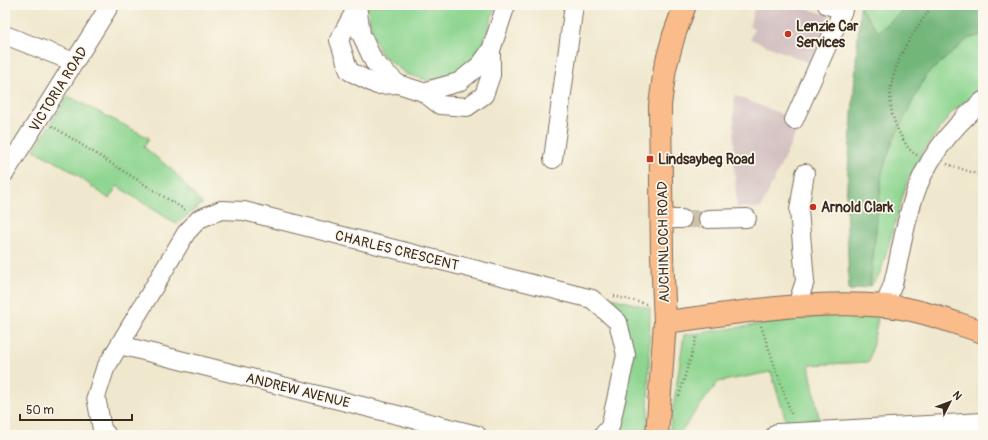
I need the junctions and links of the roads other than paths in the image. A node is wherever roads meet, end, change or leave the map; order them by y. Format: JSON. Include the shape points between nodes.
{"nodes":[{"id":1,"x":110,"y":5,"type":"edge"},
{"id":2,"x":506,"y":5,"type":"edge"},
{"id":3,"x":574,"y":5,"type":"edge"},
{"id":4,"x":685,"y":5,"type":"edge"},
{"id":5,"x":357,"y":6,"type":"edge"},
{"id":6,"x":835,"y":7,"type":"edge"},
{"id":7,"x":5,"y":35,"type":"edge"},
{"id":8,"x":491,"y":50,"type":"junction"},
{"id":9,"x":74,"y":62,"type":"junction"},
{"id":10,"x":398,"y":84,"type":"junction"},
{"id":11,"x":423,"y":92,"type":"junction"},
{"id":12,"x":983,"y":102,"type":"edge"},
{"id":13,"x":794,"y":120,"type":"dead end"},
{"id":14,"x":553,"y":159,"type":"dead end"},
{"id":15,"x":5,"y":173,"type":"edge"},
{"id":16,"x":805,"y":173,"type":"dead end"},
{"id":17,"x":747,"y":218,"type":"dead end"},
{"id":18,"x":708,"y":219,"type":"tunnel mouth"},
{"id":19,"x":801,"y":305,"type":"junction"},
{"id":20,"x":887,"y":306,"type":"junction"},
{"id":21,"x":665,"y":322,"type":"junction"},
{"id":22,"x":983,"y":332,"type":"edge"},
{"id":23,"x":120,"y":345,"type":"junction"},
{"id":24,"x":983,"y":422,"type":"edge"},
{"id":25,"x":107,"y":435,"type":"edge"},
{"id":26,"x":477,"y":435,"type":"edge"},
{"id":27,"x":603,"y":435,"type":"edge"},
{"id":28,"x":657,"y":435,"type":"edge"},
{"id":29,"x":775,"y":435,"type":"edge"}],
"edges":[{"from":1,"to":9,"type":"street","name":"VICTORIA ROAD"},
{"from":2,"to":8,"type":"street"},
{"from":3,"to":14,"type":"street"},
{"from":4,"to":21,"type":"main road","name":"AUCHINLOCH ROAD","via":[[665,68],[660,104],[672,219]]},
{"from":5,"to":10,"type":"street","via":[[361,34],[374,62]]},
{"from":5,"to":10,"type":"street","via":[[339,40],[349,71],[377,85]]},
{"from":6,"to":13,"type":"street"},
{"from":7,"to":9,"type":"street"},
{"from":8,"to":11,"type":"street","via":[[480,65],[459,82]]},
{"from":8,"to":11,"type":"street","via":[[491,75],[484,96],[467,107],[440,105]]},
{"from":9,"to":15,"type":"street","name":"VICTORIA ROAD"},
{"from":10,"to":11,"type":"street"},
{"from":12,"to":20,"type":"street","via":[[950,132],[931,158],[913,200]]},
{"from":16,"to":19,"type":"street","via":[[800,210],[805,281],[800,296]]},
{"from":17,"to":18,"type":"street"},
{"from":19,"to":20,"type":"main road"},
{"from":19,"to":21,"type":"main road"},
{"from":20,"to":22,"type":"main road","via":[[912,310]]},
{"from":21,"to":28,"type":"main road","name":"AUCHINLOCH ROAD"},
{"from":23,"to":25,"type":"street","name":"CHARLES CRESCENT","via":[[105,369],[96,397],[102,429]]},
{"from":23,"to":26,"type":"street","name":"ANDREW AVENUE"},
{"from":23,"to":27,"type":"street","name":"CHARLES CRESCENT","via":[[186,233],[199,218],[221,210],[244,211],[592,299],[618,322],[626,355],[610,427]]},
{"from":24,"to":29,"type":"street"}]}
